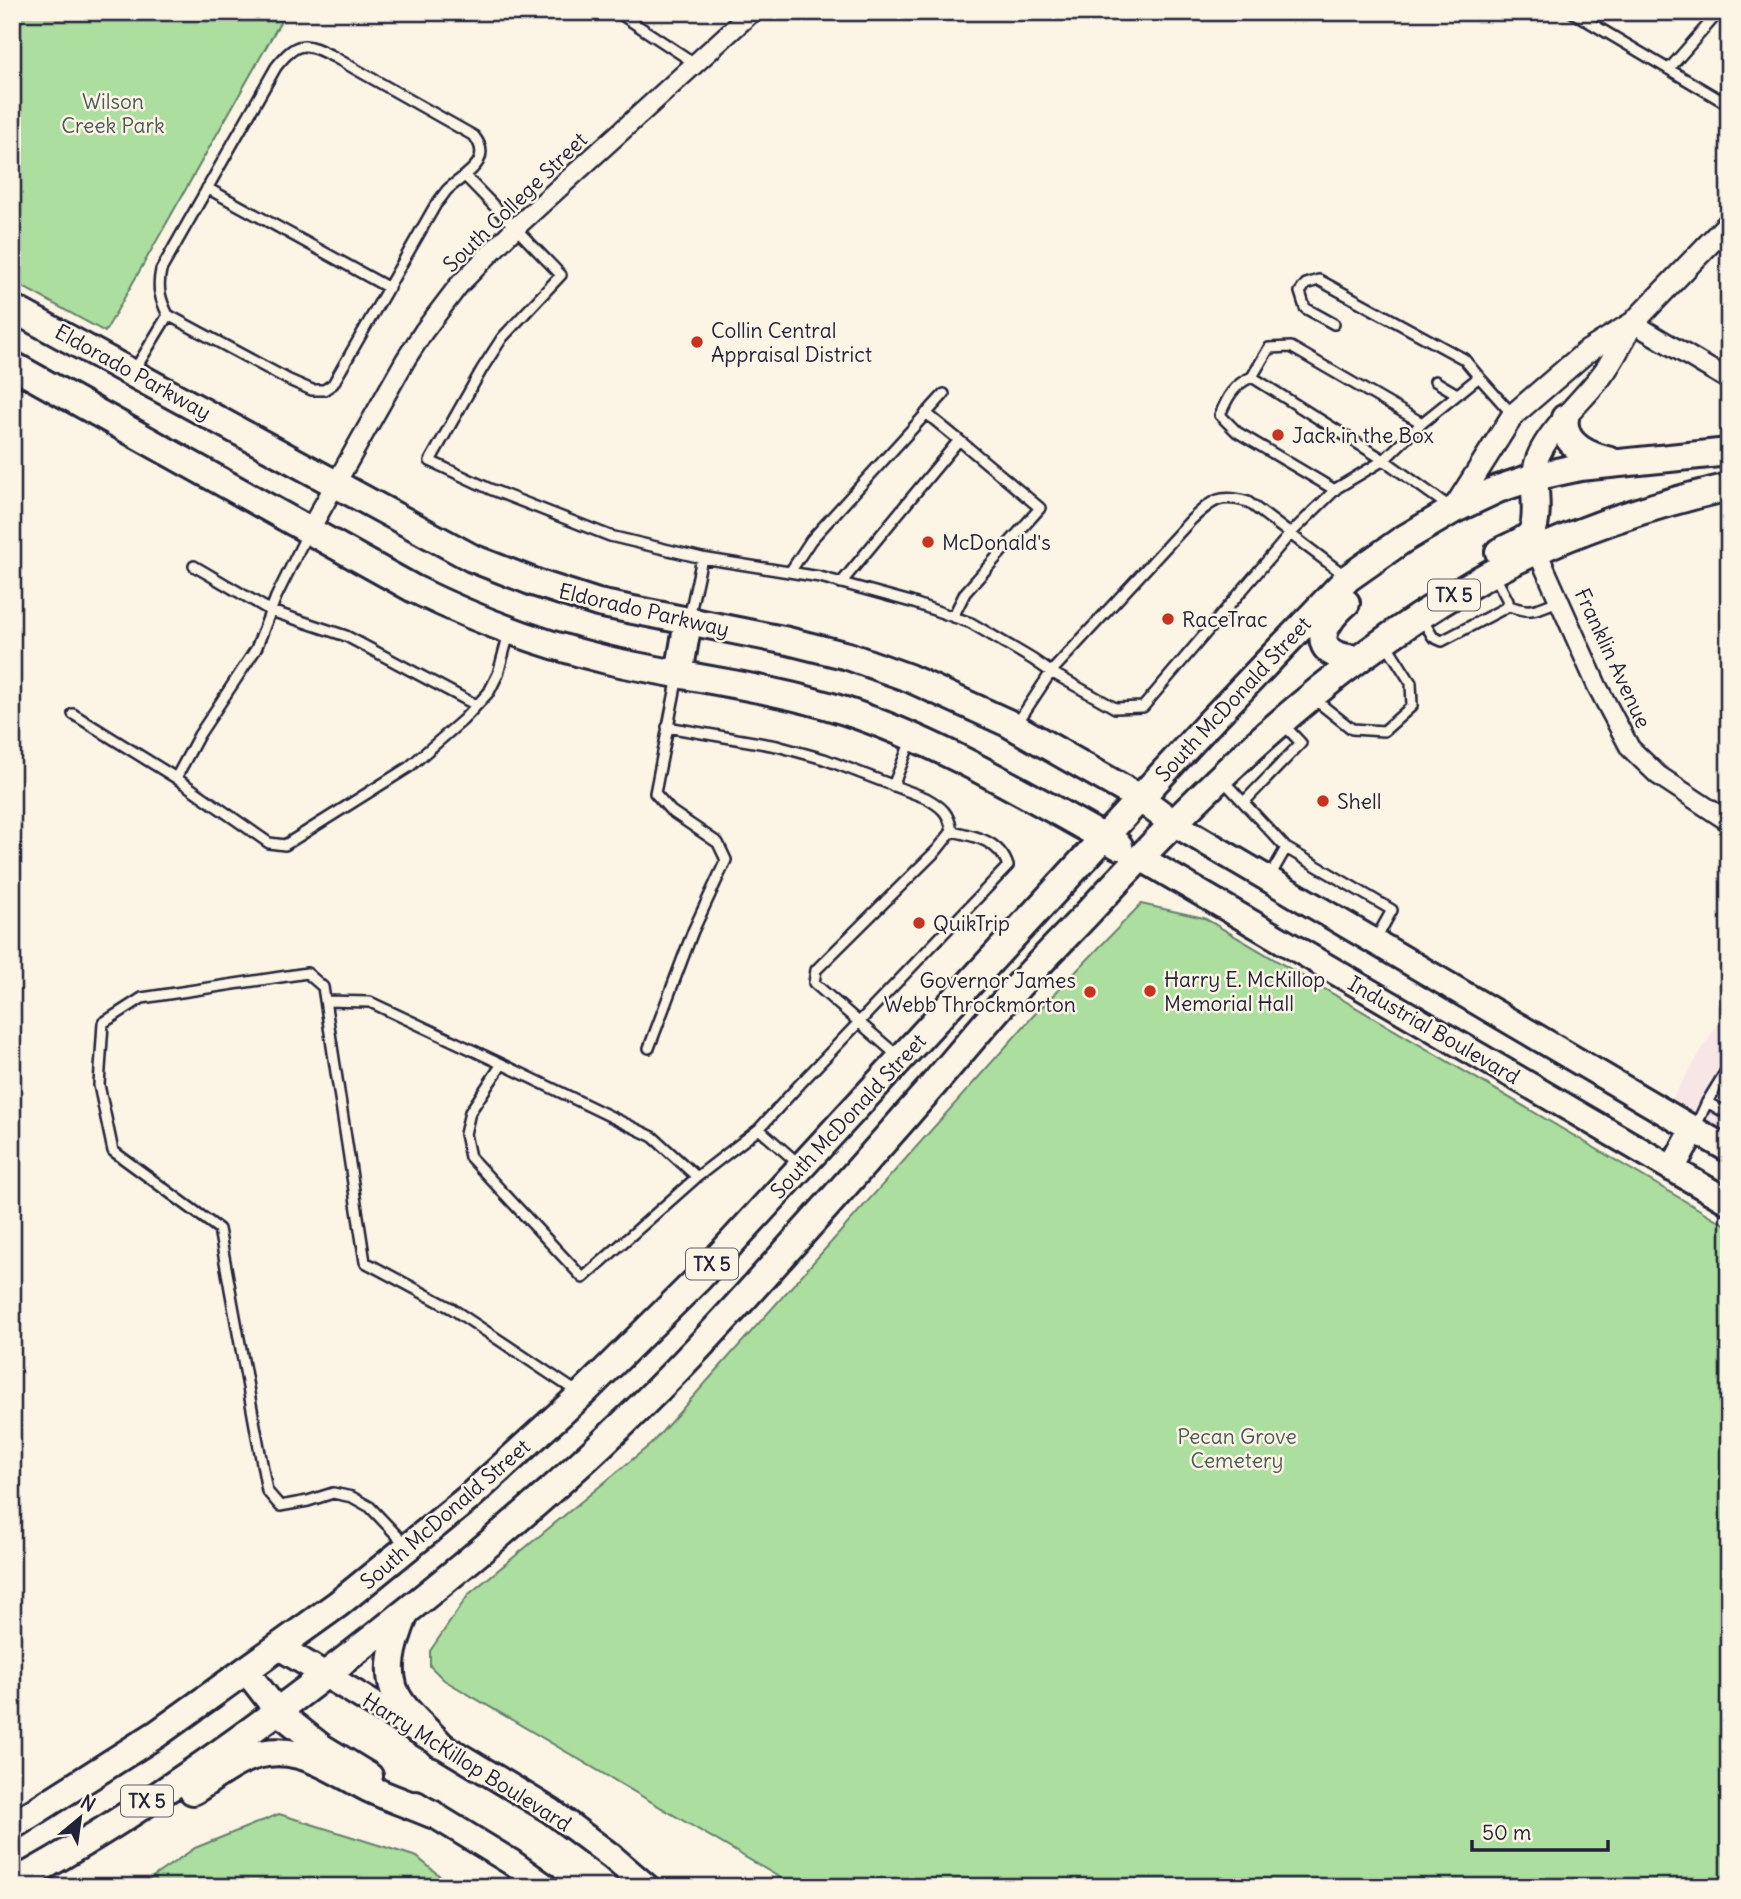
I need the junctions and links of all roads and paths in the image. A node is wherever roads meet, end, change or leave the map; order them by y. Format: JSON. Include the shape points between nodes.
{"nodes":[{"id":1,"x":617,"y":12,"type":"edge"},
{"id":2,"x":752,"y":12,"type":"edge"},
{"id":3,"x":1572,"y":12,"type":"edge"},
{"id":4,"x":1719,"y":12,"type":"edge"},
{"id":5,"x":696,"y":64,"type":"junction"},
{"id":6,"x":1669,"y":69,"type":"junction"},
{"id":7,"x":1729,"y":105,"type":"edge"},
{"id":8,"x":465,"y":176,"type":"junction"},
{"id":9,"x":207,"y":188,"type":"junction"},
{"id":10,"x":1729,"y":223,"type":"edge"},
{"id":11,"x":515,"y":228,"type":"junction"},
{"id":12,"x":389,"y":289,"type":"junction"},
{"id":13,"x":12,"y":308,"type":"edge"},
{"id":14,"x":169,"y":315,"type":"junction"},
{"id":15,"x":1633,"y":323,"type":"junction"},
{"id":16,"x":1334,"y":324,"type":"dead end"},
{"id":17,"x":12,"y":365,"type":"edge"},
{"id":18,"x":133,"y":373,"type":"junction"},
{"id":19,"x":1252,"y":377,"type":"junction"},
{"id":20,"x":1479,"y":377,"type":"junction"},
{"id":21,"x":1729,"y":380,"type":"edge"},
{"id":22,"x":1435,"y":382,"type":"dead end"},
{"id":23,"x":944,"y":394,"type":"dead end"},
{"id":24,"x":1457,"y":394,"type":"junction"},
{"id":25,"x":926,"y":413,"type":"junction"},
{"id":26,"x":1513,"y":415,"type":"junction"},
{"id":27,"x":1566,"y":418,"type":"junction"},
{"id":28,"x":1422,"y":424,"type":"junction"},
{"id":29,"x":959,"y":440,"type":"junction"},
{"id":30,"x":1729,"y":452,"type":"edge"},
{"id":31,"x":1384,"y":460,"type":"junction"},
{"id":32,"x":1616,"y":462,"type":"junction"},
{"id":33,"x":1534,"y":477,"type":"junction"},
{"id":34,"x":335,"y":483,"type":"junction"},
{"id":35,"x":1729,"y":486,"type":"edge"},
{"id":36,"x":1335,"y":490,"type":"junction"},
{"id":37,"x":1453,"y":510,"type":"junction"},
{"id":38,"x":309,"y":531,"type":"junction"},
{"id":39,"x":1290,"y":534,"type":"junction"},
{"id":40,"x":1402,"y":540,"type":"junction"},
{"id":41,"x":1537,"y":551,"type":"junction"},
{"id":42,"x":702,"y":558,"type":"junction"},
{"id":43,"x":194,"y":566,"type":"dead end"},
{"id":44,"x":790,"y":572,"type":"junction"},
{"id":45,"x":1493,"y":573,"type":"junction"},
{"id":46,"x":1348,"y":578,"type":"junction"},
{"id":47,"x":841,"y":583,"type":"junction"},
{"id":48,"x":1560,"y":600,"type":"junction"},
{"id":49,"x":1507,"y":605,"type":"junction"},
{"id":50,"x":271,"y":611,"type":"junction"},
{"id":51,"x":1420,"y":616,"type":"junction"},
{"id":52,"x":953,"y":617,"type":"junction"},
{"id":53,"x":688,"y":622,"type":"junction"},
{"id":54,"x":509,"y":631,"type":"junction"},
{"id":55,"x":1386,"y":639,"type":"junction"},
{"id":56,"x":1358,"y":659,"type":"junction"},
{"id":57,"x":1051,"y":672,"type":"junction"},
{"id":58,"x":679,"y":674,"type":"junction"},
{"id":59,"x":1310,"y":696,"type":"junction"},
{"id":60,"x":476,"y":705,"type":"junction"},
{"id":61,"x":73,"y":714,"type":"dead end"},
{"id":62,"x":1280,"y":721,"type":"junction"},
{"id":63,"x":667,"y":727,"type":"junction"},
{"id":64,"x":1015,"y":727,"type":"junction"},
{"id":65,"x":913,"y":736,"type":"junction"},
{"id":66,"x":1220,"y":777,"type":"junction"},
{"id":67,"x":176,"y":778,"type":"junction"},
{"id":68,"x":893,"y":786,"type":"junction"},
{"id":69,"x":1141,"y":799,"type":"junction"},
{"id":70,"x":1244,"y":802,"type":"junction"},
{"id":71,"x":1729,"y":822,"type":"edge"},
{"id":72,"x":1172,"y":823,"type":"junction"},
{"id":73,"x":952,"y":831,"type":"junction"},
{"id":74,"x":1105,"y":839,"type":"junction"},
{"id":75,"x":1286,"y":848,"type":"junction"},
{"id":76,"x":1139,"y":857,"type":"junction"},
{"id":77,"x":1268,"y":879,"type":"junction"},
{"id":78,"x":1375,"y":942,"type":"junction"},
{"id":79,"x":990,"y":962,"type":"junction"},
{"id":80,"x":1022,"y":982,"type":"junction"},
{"id":81,"x":325,"y":1001,"type":"junction"},
{"id":82,"x":859,"y":1021,"type":"junction"},
{"id":83,"x":649,"y":1048,"type":"dead end"},
{"id":84,"x":901,"y":1058,"type":"junction"},
{"id":85,"x":502,"y":1064,"type":"junction"},
{"id":86,"x":1729,"y":1066,"type":"edge"},
{"id":87,"x":932,"y":1085,"type":"junction"},
{"id":88,"x":1707,"y":1102,"type":"junction"},
{"id":89,"x":1729,"y":1115,"type":"edge"},
{"id":90,"x":759,"y":1129,"type":"junction"},
{"id":91,"x":1694,"y":1129,"type":"junction"},
{"id":92,"x":1729,"y":1150,"type":"edge"},
{"id":93,"x":802,"y":1166,"type":"junction"},
{"id":94,"x":1672,"y":1169,"type":"junction"},
{"id":95,"x":697,"y":1177,"type":"junction"},
{"id":96,"x":1729,"y":1202,"type":"edge"},
{"id":97,"x":582,"y":1395,"type":"junction"},
{"id":98,"x":409,"y":1548,"type":"junction"},
{"id":99,"x":406,"y":1612,"type":"junction"},
{"id":100,"x":279,"y":1647,"type":"junction"},
{"id":101,"x":246,"y":1671,"type":"junction"},
{"id":102,"x":326,"y":1675,"type":"junction"},
{"id":103,"x":278,"y":1712,"type":"junction"},
{"id":104,"x":440,"y":1744,"type":"junction"},
{"id":105,"x":432,"y":1814,"type":"junction"},
{"id":106,"x":12,"y":1826,"type":"edge"},
{"id":107,"x":22,"y":1879,"type":"edge"},
{"id":108,"x":546,"y":1887,"type":"edge"},
{"id":109,"x":647,"y":1887,"type":"edge"}],
"edges":[{"from":1,"to":5,"type":"lane"},
{"from":2,"to":5,"type":"street","name":"South College Street"},
{"from":3,"to":6,"type":"lane"},
{"from":4,"to":6,"type":"lane"},
{"from":5,"to":11,"type":"street","name":"South College Street"},
{"from":6,"to":7,"type":"lane"},
{"from":8,"to":9,"type":"lane","via":[[481,157],[474,136],[334,57],[301,45],[276,67]]},
{"from":8,"to":11,"type":"lane"},
{"from":8,"to":12,"type":"lane","via":[[436,204]]},
{"from":9,"to":12,"type":"lane"},
{"from":9,"to":14,"type":"lane","via":[[161,270],[158,285]]},
{"from":10,"to":15,"type":"street"},
{"from":11,"to":34,"type":"street","name":"South College Street","via":[[459,285],[424,331]]},
{"from":11,"to":42,"type":"lane","via":[[561,275],[502,338],[430,461],[610,536]]},
{"from":12,"to":14,"type":"lane","via":[[333,384],[324,390],[289,380]]},
{"from":13,"to":18,"type":"main road","name":"Eldorado Parkway"},
{"from":14,"to":18,"type":"lane"},
{"from":15,"to":21,"type":"street"},
{"from":15,"to":26,"type":"street","via":[[1585,353]]},
{"from":15,"to":27,"type":"street","via":[[1605,372]]},
{"from":16,"to":20,"type":"lane","via":[[1305,308],[1300,292],[1306,284],[1319,281],[1464,359]]},
{"from":17,"to":38,"type":"main road"},
{"from":18,"to":34,"type":"main road","name":"Eldorado Parkway"},
{"from":19,"to":28,"type":"lane","via":[[1269,348],[1291,347]]},
{"from":19,"to":31,"type":"lane"},
{"from":19,"to":36,"type":"lane","via":[[1233,389],[1220,415],[1237,432]]},
{"from":20,"to":24,"type":"lane"},
{"from":20,"to":26,"type":"lane"},
{"from":22,"to":24,"type":"lane"},
{"from":23,"to":25,"type":"lane"},
{"from":24,"to":28,"type":"lane"},
{"from":25,"to":29,"type":"lane"},
{"from":25,"to":44,"type":"lane","via":[[811,540]]},
{"from":26,"to":37,"type":"street"},
{"from":27,"to":32,"type":"main road","via":[[1565,429],[1576,447],[1590,456]]},
{"from":27,"to":33,"type":"street","via":[[1539,453]]},
{"from":28,"to":31,"type":"lane"},
{"from":29,"to":47,"type":"lane"},
{"from":29,"to":52,"type":"lane","via":[[1040,509],[965,593]]},
{"from":30,"to":32,"type":"main road","name":"South McDonald Street","number":"TX 5"},
{"from":31,"to":36,"type":"lane"},
{"from":31,"to":37,"type":"lane"},
{"from":32,"to":33,"type":"main road","name":"South McDonald Street","number":"TX 5"},
{"from":33,"to":37,"type":"main road","name":"South McDonald Street","number":"TX 5"},
{"from":33,"to":55,"type":"main road","via":[[1535,514],[1529,536],[1439,584]]},
{"from":34,"to":38,"type":"street","name":"South College Street"},
{"from":34,"to":53,"type":"main road","name":"Eldorado Parkway","via":[[500,569],[598,603]]},
{"from":35,"to":41,"type":"main road","name":"South McDonald Street","number":"TX 5","via":[[1624,516]]},
{"from":36,"to":39,"type":"lane"},
{"from":37,"to":40,"type":"main road","name":"South McDonald Street","number":"TX 5"},
{"from":38,"to":50,"type":"lane"},
{"from":38,"to":54,"type":"main road","via":[[423,594]]},
{"from":39,"to":46,"type":"lane"},
{"from":39,"to":57,"type":"lane","via":[[1248,502],[1233,497],[1213,500]]},
{"from":39,"to":57,"type":"lane","via":[[1143,708],[1115,708]]},
{"from":40,"to":46,"type":"main road","name":"South McDonald Street","number":"TX 5"},
{"from":40,"to":56,"type":"main road","via":[[1387,566],[1331,616],[1324,628],[1329,649]]},
{"from":41,"to":45,"type":"main road","name":"South McDonald Street","number":"TX 5"},
{"from":41,"to":48,"type":"street","name":"Franklin Avenue"},
{"from":42,"to":44,"type":"lane"},
{"from":42,"to":53,"type":"lane"},
{"from":43,"to":50,"type":"lane"},
{"from":44,"to":47,"type":"lane"},
{"from":45,"to":49,"type":"lane"},
{"from":45,"to":51,"type":"main road","name":"South McDonald Street","number":"TX 5"},
{"from":46,"to":69,"type":"main road","name":"South McDonald Street","number":"TX 5"},
{"from":47,"to":52,"type":"lane"},
{"from":48,"to":49,"type":"lane","via":[[1530,612]]},
{"from":48,"to":71,"type":"street","name":"Franklin Avenue","via":[[1630,748],[1658,775]]},
{"from":49,"to":51,"type":"lane","via":[[1442,640],[1433,636]]},
{"from":50,"to":60,"type":"lane","via":[[346,636]]},
{"from":50,"to":67,"type":"lane","via":[[256,649]]},
{"from":51,"to":55,"type":"main road","name":"South McDonald Street","number":"TX 5"},
{"from":52,"to":57,"type":"lane","via":[[971,623]]},
{"from":53,"to":58,"type":"main road"},
{"from":53,"to":64,"type":"main road","name":"Eldorado Parkway","via":[[848,656]]},
{"from":54,"to":58,"type":"main road","via":[[606,660]]},
{"from":54,"to":60,"type":"lane","via":[[498,674]]},
{"from":55,"to":56,"type":"main road","name":"South McDonald Street","number":"TX 5"},
{"from":55,"to":59,"type":"lane","via":[[1411,683],[1412,706],[1384,731],[1352,729]]},
{"from":56,"to":59,"type":"main road","name":"South McDonald Street","number":"TX 5"},
{"from":57,"to":64,"type":"lane"},
{"from":58,"to":63,"type":"lane"},
{"from":58,"to":65,"type":"main road","via":[[844,710]]},
{"from":59,"to":62,"type":"main road","name":"South McDonald Street","number":"TX 5"},
{"from":60,"to":67,"type":"lane","via":[[409,767],[285,845],[269,843]]},
{"from":61,"to":67,"type":"lane"},
{"from":62,"to":66,"type":"main road","name":"South McDonald Street","number":"TX 5"},
{"from":62,"to":70,"type":"lane","via":[[1301,743]]},
{"from":63,"to":68,"type":"lane","via":[[777,746]]},
{"from":63,"to":83,"type":"lane","via":[[655,793],[671,811],[718,843],[726,859]]},
{"from":64,"to":69,"type":"main road","name":"Eldorado Parkway"},
{"from":65,"to":68,"type":"lane"},
{"from":65,"to":74,"type":"main road","via":[[993,774]]},
{"from":66,"to":70,"type":"lane"},
{"from":66,"to":72,"type":"main road","name":"South McDonald Street","number":"TX 5"},
{"from":68,"to":73,"type":"lane","via":[[941,807],[950,818]]},
{"from":69,"to":72,"type":"main road","name":"Eldorado Parkway"},
{"from":69,"to":74,"type":"main road","name":"South McDonald Street","number":"TX 5"},
{"from":70,"to":75,"type":"lane"},
{"from":72,"to":76,"type":"main road","name":"South McDonald Street","number":"TX 5"},
{"from":72,"to":77,"type":"main road"},
{"from":73,"to":82,"type":"lane","via":[[816,970],[814,983]]},
{"from":73,"to":82,"type":"lane","via":[[982,837],[1004,856],[1008,866]]},
{"from":74,"to":76,"type":"main road"},
{"from":74,"to":79,"type":"main road","name":"South McDonald Street","number":"TX 5"},
{"from":75,"to":77,"type":"lane"},
{"from":75,"to":78,"type":"lane","via":[[1392,910]]},
{"from":76,"to":80,"type":"main road","name":"South McDonald Street","number":"TX 5"},
{"from":76,"to":94,"type":"main road","name":"Industrial Boulevard"},
{"from":77,"to":78,"type":"main road"},
{"from":78,"to":91,"type":"main road"},
{"from":79,"to":80,"type":"main road"},
{"from":79,"to":84,"type":"main road","name":"South McDonald Street","number":"TX 5"},
{"from":80,"to":87,"type":"main road","name":"South McDonald Street","number":"TX 5"},
{"from":81,"to":85,"type":"lane","via":[[370,1002]]},
{"from":81,"to":97,"type":"lane","via":[[365,1262],[451,1308]]},
{"from":81,"to":98,"type":"lane","via":[[323,987],[307,973],[142,998],[103,1023],[99,1085],[113,1151],[219,1228],[267,1491],[280,1506],[333,1493],[352,1497],[370,1507]]},
{"from":82,"to":84,"type":"lane"},
{"from":82,"to":90,"type":"lane"},
{"from":84,"to":87,"type":"main road"},
{"from":84,"to":93,"type":"main road","name":"South McDonald Street","number":"TX 5"},
{"from":85,"to":95,"type":"lane","via":[[653,1137]]},
{"from":85,"to":95,"type":"lane","via":[[470,1112],[464,1134],[470,1157],[583,1278]]},
{"from":86,"to":88,"type":"lane"},
{"from":87,"to":99,"type":"main road","name":"South McDonald Street","number":"TX 5","via":[[651,1396],[476,1555]]},
{"from":88,"to":89,"type":"lane"},
{"from":88,"to":91,"type":"lane"},
{"from":90,"to":93,"type":"lane"},
{"from":90,"to":95,"type":"lane"},
{"from":91,"to":92,"type":"main road"},
{"from":91,"to":94,"type":"main road"},
{"from":93,"to":97,"type":"main road","name":"South McDonald Street","number":"TX 5"},
{"from":94,"to":96,"type":"main road","name":"Industrial Boulevard"},
{"from":97,"to":98,"type":"main road","name":"South McDonald Street","number":"TX 5"},
{"from":98,"to":100,"type":"main road","name":"South McDonald Street","number":"TX 5"},
{"from":99,"to":102,"type":"main road","name":"South McDonald Street","number":"TX 5"},
{"from":99,"to":104,"type":"main road","via":[[391,1656],[394,1688],[401,1703]]},
{"from":100,"to":101,"type":"main road","name":"South McDonald Street","number":"TX 5"},
{"from":100,"to":102,"type":"main road","name":"Harry McKillop Boulevard"},
{"from":101,"to":103,"type":"main road"},
{"from":101,"to":106,"type":"main road","name":"South McDonald Street","number":"TX 5"},
{"from":102,"to":103,"type":"main road","name":"South McDonald Street","number":"TX 5"},
{"from":102,"to":104,"type":"main road","name":"Harry McKillop Boulevard"},
{"from":103,"to":105,"type":"main road","via":[[321,1746]]},
{"from":103,"to":107,"type":"main road","name":"South McDonald Street","number":"TX 5","via":[[113,1824]]},
{"from":104,"to":109,"type":"main road","name":"Harry McKillop Boulevard","via":[[551,1811]]},
{"from":105,"to":107,"type":"main road","via":[[369,1788],[319,1760],[266,1753],[242,1760],[91,1855]]},
{"from":105,"to":108,"type":"main road"}]}
